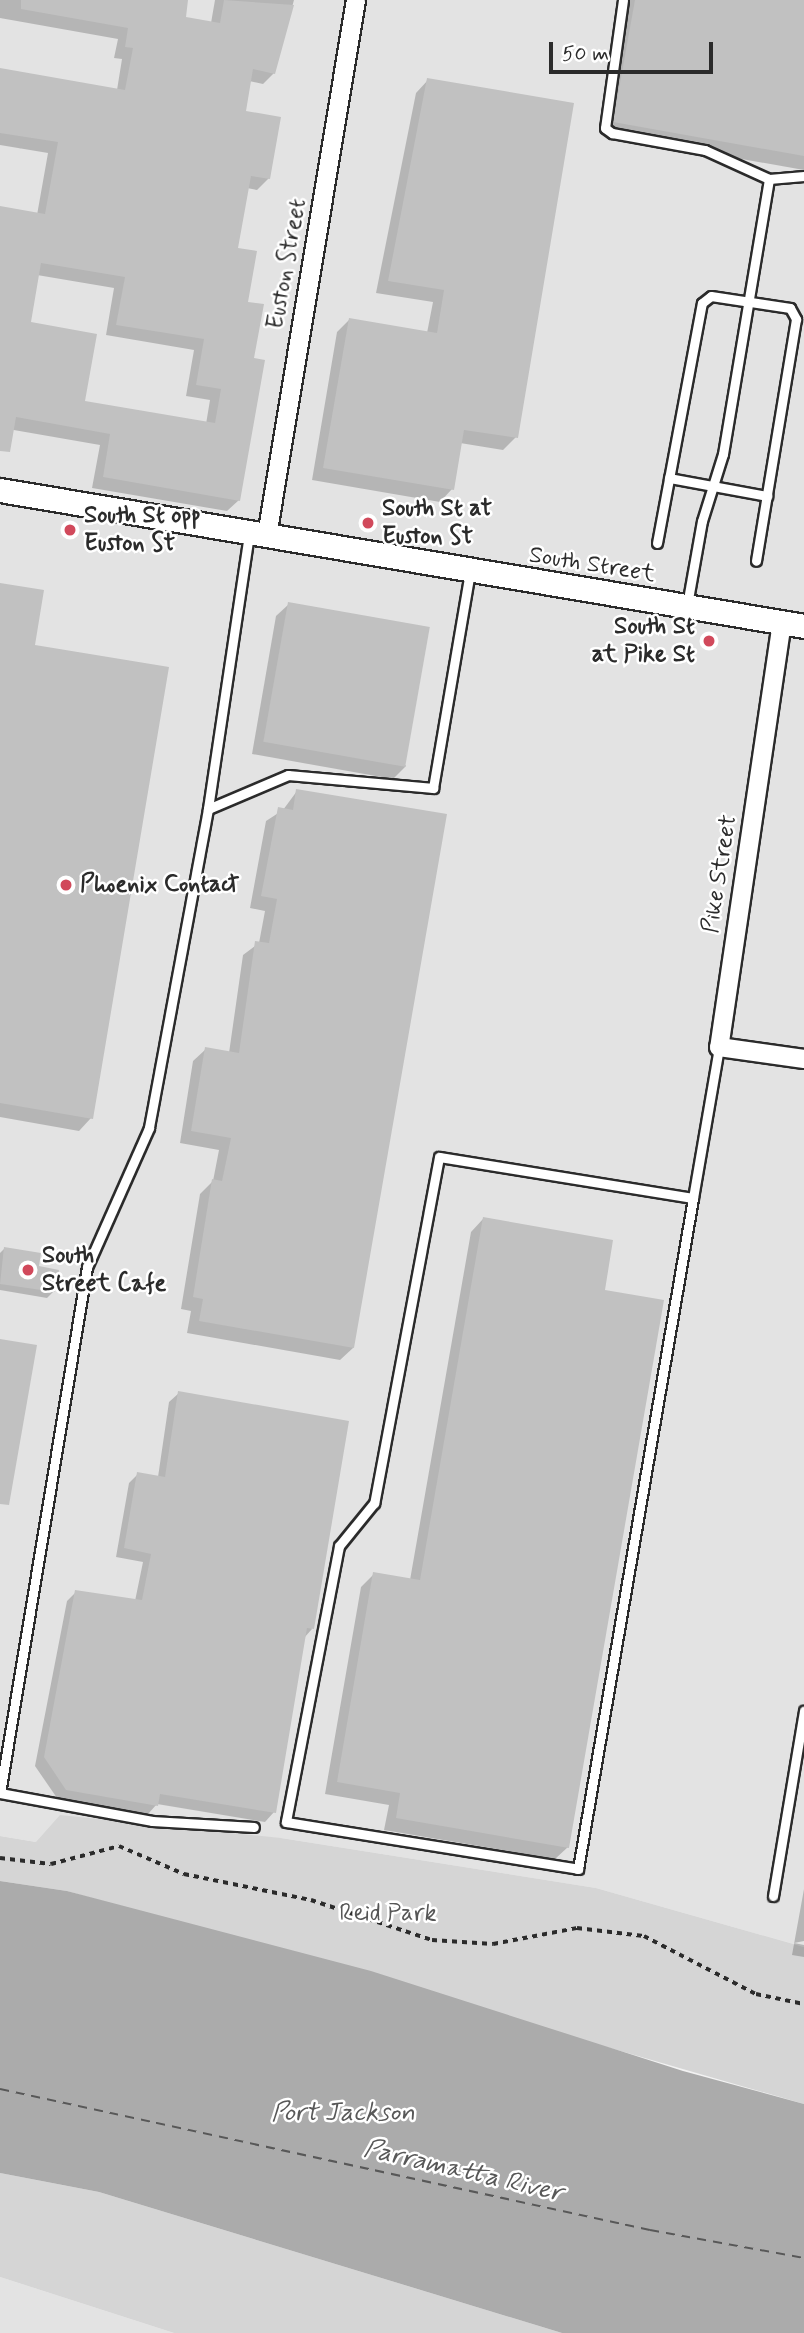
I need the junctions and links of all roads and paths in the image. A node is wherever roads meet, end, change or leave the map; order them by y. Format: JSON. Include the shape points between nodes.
{"nodes":[{"id":1,"x":356,"y":0,"type":"edge"},
{"id":2,"x":624,"y":0,"type":"edge"},
{"id":3,"x":804,"y":176,"type":"edge"},
{"id":4,"x":769,"y":179,"type":"junction"},
{"id":5,"x":749,"y":302,"type":"junction"},
{"id":6,"x":669,"y":478,"type":"junction"},
{"id":7,"x":712,"y":486,"type":"junction"},
{"id":8,"x":0,"y":490,"type":"edge"},
{"id":9,"x":767,"y":496,"type":"junction"},
{"id":10,"x":258,"y":534,"type":"junction"},
{"id":11,"x":657,"y":543,"type":"dead end"},
{"id":12,"x":756,"y":561,"type":"dead end"},
{"id":13,"x":470,"y":572,"type":"junction"},
{"id":14,"x":687,"y":607,"type":"junction"},
{"id":15,"x":793,"y":624,"type":"edge"},
{"id":16,"x":208,"y":809,"type":"junction"},
{"id":17,"x":719,"y":1047,"type":"junction"},
{"id":18,"x":804,"y":1059,"type":"edge"},
{"id":19,"x":693,"y":1198,"type":"junction"},
{"id":20,"x":804,"y":1711,"type":"edge"},
{"id":21,"x":254,"y":1827,"type":"dead end"},
{"id":22,"x":0,"y":1858,"type":"edge"},
{"id":23,"x":773,"y":1896,"type":"dead end"},
{"id":24,"x":804,"y":2004,"type":"edge"}],
"edges":[{"from":1,"to":10,"type":"street","name":"Euston Street"},
{"from":2,"to":4,"type":"lane","via":[[605,128],[705,150]]},
{"from":3,"to":4,"type":"lane"},
{"from":4,"to":5,"type":"lane"},
{"from":5,"to":6,"type":"lane","via":[[711,296],[702,303]]},
{"from":5,"to":7,"type":"lane","via":[[723,454]]},
{"from":5,"to":9,"type":"lane","via":[[790,308],[796,319]]},
{"from":6,"to":7,"type":"lane"},
{"from":6,"to":11,"type":"lane"},
{"from":7,"to":9,"type":"lane"},
{"from":7,"to":14,"type":"lane"},
{"from":8,"to":10,"type":"street","name":"South Street"},
{"from":9,"to":12,"type":"lane"},
{"from":10,"to":13,"type":"street","name":"South Street"},
{"from":10,"to":16,"type":"lane"},
{"from":13,"to":14,"type":"street","name":"South Street"},
{"from":13,"to":16,"type":"lane","via":[[433,788],[288,775]]},
{"from":14,"to":15,"type":"street","name":"South Street"},
{"from":15,"to":17,"type":"street","name":"Pike Street"},
{"from":16,"to":21,"type":"lane","via":[[149,1128],[87,1267],[0,1793],[152,1821]]},
{"from":17,"to":18,"type":"street"},
{"from":17,"to":19,"type":"lane"},
{"from":19,"to":19,"type":"lane","via":[[578,1869],[286,1822],[339,1546],[373,1503],[439,1157]]},
{"from":20,"to":23,"type":"lane"},
{"from":22,"to":24,"type":"path","via":[[51,1864],[120,1846],[184,1874],[311,1900],[432,1940],[493,1944],[577,1928],[644,1936],[756,1994]]}]}
